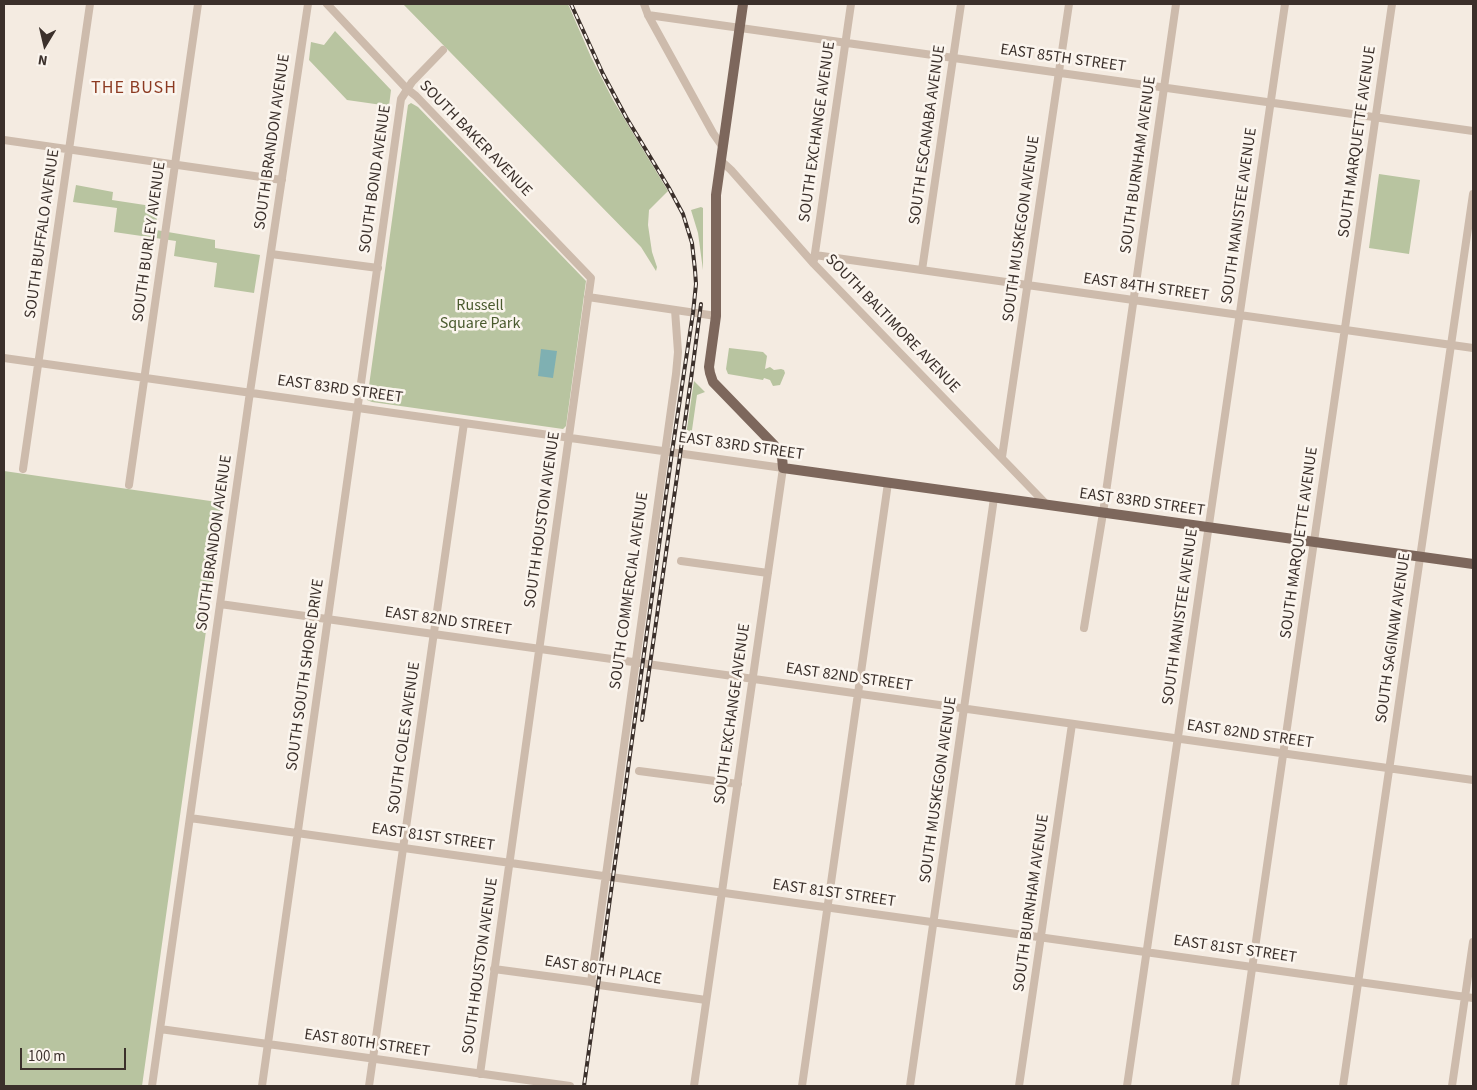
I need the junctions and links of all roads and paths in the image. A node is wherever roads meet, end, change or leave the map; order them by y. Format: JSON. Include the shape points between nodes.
{"nodes":[{"id":1,"x":90,"y":4,"type":"edge"},
{"id":2,"x":198,"y":4,"type":"edge"},
{"id":3,"x":308,"y":4,"type":"edge"},
{"id":4,"x":326,"y":4,"type":"edge"},
{"id":5,"x":644,"y":4,"type":"edge"},
{"id":6,"x":743,"y":4,"type":"edge"},
{"id":7,"x":851,"y":4,"type":"edge"},
{"id":8,"x":961,"y":4,"type":"edge"},
{"id":9,"x":1069,"y":4,"type":"edge"},
{"id":10,"x":1176,"y":4,"type":"edge"},
{"id":11,"x":1285,"y":4,"type":"edge"},
{"id":12,"x":1392,"y":4,"type":"edge"},
{"id":13,"x":648,"y":15,"type":"junction"},
{"id":14,"x":739,"y":28,"type":"junction"},
{"id":15,"x":846,"y":42,"type":"junction"},
{"id":16,"x":443,"y":50,"type":"dead end"},
{"id":17,"x":953,"y":58,"type":"junction"},
{"id":18,"x":1059,"y":72,"type":"junction"},
{"id":19,"x":1164,"y":87,"type":"junction"},
{"id":20,"x":407,"y":89,"type":"junction"},
{"id":21,"x":1270,"y":102,"type":"junction"},
{"id":22,"x":1376,"y":117,"type":"junction"},
{"id":23,"x":1473,"y":131,"type":"edge"},
{"id":24,"x":4,"y":140,"type":"edge"},
{"id":25,"x":722,"y":146,"type":"junction"},
{"id":26,"x":69,"y":150,"type":"junction"},
{"id":27,"x":720,"y":160,"type":"junction"},
{"id":28,"x":175,"y":165,"type":"junction"},
{"id":29,"x":282,"y":180,"type":"junction"},
{"id":30,"x":1473,"y":194,"type":"edge"},
{"id":31,"x":271,"y":254,"type":"junction"},
{"id":32,"x":815,"y":256,"type":"junction"},
{"id":33,"x":814,"y":264,"type":"junction"},
{"id":34,"x":378,"y":268,"type":"junction"},
{"id":35,"x":922,"y":270,"type":"junction"},
{"id":36,"x":1028,"y":285,"type":"junction"},
{"id":37,"x":588,"y":297,"type":"junction"},
{"id":38,"x":1133,"y":300,"type":"junction"},
{"id":39,"x":675,"y":310,"type":"junction"},
{"id":40,"x":1239,"y":315,"type":"junction"},
{"id":41,"x":716,"y":316,"type":"junction"},
{"id":42,"x":1345,"y":330,"type":"junction"},
{"id":43,"x":1451,"y":345,"type":"junction"},
{"id":44,"x":1473,"y":348,"type":"edge"},
{"id":45,"x":4,"y":358,"type":"edge"},
{"id":46,"x":38,"y":362,"type":"junction"},
{"id":47,"x":145,"y":377,"type":"junction"},
{"id":48,"x":250,"y":392,"type":"junction"},
{"id":49,"x":358,"y":408,"type":"junction"},
{"id":50,"x":464,"y":423,"type":"junction"},
{"id":51,"x":568,"y":438,"type":"junction"},
{"id":52,"x":665,"y":451,"type":"junction"},
{"id":53,"x":1002,"y":457,"type":"junction"},
{"id":54,"x":783,"y":468,"type":"junction"},
{"id":55,"x":23,"y":469,"type":"dead end"},
{"id":56,"x":888,"y":483,"type":"junction"},
{"id":57,"x":129,"y":485,"type":"dead end"},
{"id":58,"x":994,"y":498,"type":"junction"},
{"id":59,"x":1047,"y":505,"type":"junction"},
{"id":60,"x":1102,"y":513,"type":"junction"},
{"id":61,"x":1208,"y":527,"type":"junction"},
{"id":62,"x":1314,"y":542,"type":"junction"},
{"id":63,"x":1420,"y":557,"type":"junction"},
{"id":64,"x":681,"y":561,"type":"dead end"},
{"id":65,"x":1473,"y":564,"type":"edge"},
{"id":66,"x":768,"y":573,"type":"junction"},
{"id":67,"x":220,"y":604,"type":"junction"},
{"id":68,"x":328,"y":619,"type":"junction"},
{"id":69,"x":1084,"y":628,"type":"dead end"},
{"id":70,"x":434,"y":634,"type":"junction"},
{"id":71,"x":539,"y":649,"type":"junction"},
{"id":72,"x":635,"y":662,"type":"junction"},
{"id":73,"x":753,"y":679,"type":"junction"},
{"id":74,"x":858,"y":694,"type":"junction"},
{"id":75,"x":964,"y":708,"type":"junction"},
{"id":76,"x":1072,"y":724,"type":"junction"},
{"id":77,"x":1177,"y":738,"type":"junction"},
{"id":78,"x":1283,"y":753,"type":"junction"},
{"id":79,"x":1389,"y":768,"type":"junction"},
{"id":80,"x":639,"y":771,"type":"dead end"},
{"id":81,"x":1473,"y":780,"type":"edge"},
{"id":82,"x":738,"y":784,"type":"junction"},
{"id":83,"x":190,"y":818,"type":"junction"},
{"id":84,"x":298,"y":833,"type":"junction"},
{"id":85,"x":403,"y":848,"type":"junction"},
{"id":86,"x":509,"y":862,"type":"junction"},
{"id":87,"x":605,"y":876,"type":"junction"},
{"id":88,"x":722,"y":892,"type":"junction"},
{"id":89,"x":828,"y":907,"type":"junction"},
{"id":90,"x":934,"y":922,"type":"junction"},
{"id":91,"x":1040,"y":937,"type":"junction"},
{"id":92,"x":1473,"y":942,"type":"edge"},
{"id":93,"x":1146,"y":952,"type":"junction"},
{"id":94,"x":1252,"y":967,"type":"junction"},
{"id":95,"x":494,"y":969,"type":"junction"},
{"id":96,"x":590,"y":982,"type":"junction"},
{"id":97,"x":1358,"y":982,"type":"junction"},
{"id":98,"x":1469,"y":997,"type":"edge"},
{"id":99,"x":706,"y":1000,"type":"junction"},
{"id":100,"x":160,"y":1029,"type":"junction"},
{"id":101,"x":268,"y":1044,"type":"junction"},
{"id":102,"x":373,"y":1059,"type":"junction"},
{"id":103,"x":480,"y":1074,"type":"junction"},
{"id":104,"x":152,"y":1086,"type":"edge"},
{"id":105,"x":262,"y":1086,"type":"edge"},
{"id":106,"x":369,"y":1086,"type":"edge"},
{"id":107,"x":570,"y":1086,"type":"edge"},
{"id":108,"x":694,"y":1086,"type":"edge"},
{"id":109,"x":802,"y":1086,"type":"edge"},
{"id":110,"x":910,"y":1086,"type":"edge"},
{"id":111,"x":1019,"y":1086,"type":"edge"},
{"id":112,"x":1127,"y":1086,"type":"edge"},
{"id":113,"x":1235,"y":1086,"type":"edge"},
{"id":114,"x":1343,"y":1086,"type":"edge"},
{"id":115,"x":1452,"y":1086,"type":"edge"}],
"edges":[{"from":1,"to":26,"type":"street","name":"SOUTH BUFFALO AVENUE"},
{"from":2,"to":28,"type":"street","name":"SOUTH BURLEY AVENUE"},
{"from":3,"to":29,"type":"street","name":"SOUTH BRANDON AVENUE"},
{"from":4,"to":20,"type":"street","name":"SOUTH BAKER AVENUE"},
{"from":5,"to":13,"type":"street"},
{"from":6,"to":14,"type":"main road"},
{"from":7,"to":15,"type":"street","name":"SOUTH EXCHANGE AVENUE"},
{"from":8,"to":17,"type":"street","name":"SOUTH ESCANABA AVENUE"},
{"from":9,"to":18,"type":"street","name":"SOUTH MUSKEGON AVENUE"},
{"from":10,"to":19,"type":"street","name":"SOUTH BURNHAM AVENUE"},
{"from":11,"to":21,"type":"street","name":"SOUTH MANISTEE AVENUE"},
{"from":12,"to":22,"type":"street","name":"SOUTH MARQUETTE AVENUE"},
{"from":13,"to":14,"type":"street","name":"EAST 85TH STREET"},
{"from":13,"to":25,"type":"street"},
{"from":14,"to":15,"type":"street","name":"EAST 85TH STREET"},
{"from":14,"to":25,"type":"main road"},
{"from":15,"to":17,"type":"street","name":"EAST 85TH STREET"},
{"from":15,"to":32,"type":"street","name":"SOUTH EXCHANGE AVENUE"},
{"from":16,"to":20,"type":"street","name":"SOUTH BOND AVENUE"},
{"from":17,"to":18,"type":"street","name":"EAST 85TH STREET"},
{"from":17,"to":35,"type":"street","name":"SOUTH ESCANABA AVENUE"},
{"from":18,"to":19,"type":"street","name":"EAST 85TH STREET"},
{"from":18,"to":36,"type":"street","name":"SOUTH MUSKEGON AVENUE"},
{"from":19,"to":21,"type":"street","name":"EAST 85TH STREET"},
{"from":19,"to":38,"type":"street","name":"SOUTH BURNHAM AVENUE"},
{"from":20,"to":34,"type":"street","name":"SOUTH BOND AVENUE","via":[[402,99]]},
{"from":20,"to":37,"type":"street","name":"SOUTH BAKER AVENUE","via":[[591,278]]},
{"from":21,"to":22,"type":"street","name":"EAST 85TH STREET"},
{"from":21,"to":40,"type":"street","name":"SOUTH MANISTEE AVENUE"},
{"from":22,"to":23,"type":"street","name":"EAST 85TH STREET"},
{"from":22,"to":42,"type":"street","name":"SOUTH MARQUETTE AVENUE"},
{"from":24,"to":26,"type":"street"},
{"from":25,"to":27,"type":"main road"},
{"from":26,"to":28,"type":"street"},
{"from":26,"to":46,"type":"street","name":"SOUTH BUFFALO AVENUE"},
{"from":27,"to":33,"type":"street","name":"SOUTH BALTIMORE AVENUE"},
{"from":27,"to":41,"type":"main road","via":[[715,208]]},
{"from":28,"to":29,"type":"street"},
{"from":28,"to":47,"type":"street","name":"SOUTH BURLEY AVENUE"},
{"from":29,"to":31,"type":"street","name":"SOUTH BRANDON AVENUE"},
{"from":30,"to":43,"type":"street","name":"SOUTH SAGINAW AVENUE"},
{"from":31,"to":34,"type":"street"},
{"from":31,"to":48,"type":"street","name":"SOUTH BRANDON AVENUE"},
{"from":32,"to":33,"type":"street","name":"SOUTH EXCHANGE AVENUE"},
{"from":32,"to":35,"type":"street","name":"EAST 84TH STREET"},
{"from":33,"to":53,"type":"street","name":"SOUTH BALTIMORE AVENUE"},
{"from":34,"to":49,"type":"street","name":"SOUTH SOUTH SHORE DRIVE"},
{"from":35,"to":36,"type":"street","name":"EAST 84TH STREET"},
{"from":36,"to":38,"type":"street","name":"EAST 84TH STREET"},
{"from":36,"to":53,"type":"street","name":"SOUTH MUSKEGON AVENUE"},
{"from":37,"to":39,"type":"street"},
{"from":37,"to":51,"type":"street","name":"SOUTH HOUSTON AVENUE"},
{"from":38,"to":40,"type":"street","name":"EAST 84TH STREET"},
{"from":38,"to":60,"type":"street","name":"SOUTH BURNHAM AVENUE"},
{"from":39,"to":41,"type":"street"},
{"from":39,"to":52,"type":"street","name":"SOUTH COMMERCIAL AVENUE","via":[[678,352]]},
{"from":40,"to":42,"type":"street","name":"EAST 84TH STREET"},
{"from":40,"to":61,"type":"street","name":"SOUTH MANISTEE AVENUE"},
{"from":41,"to":54,"type":"main road","name":"SOUTH EXCHANGE AVENUE","via":[[709,367],[713,382],[774,444],[782,457]]},
{"from":42,"to":43,"type":"street","name":"EAST 84TH STREET"},
{"from":42,"to":62,"type":"street","name":"SOUTH MARQUETTE AVENUE"},
{"from":43,"to":44,"type":"street","name":"EAST 84TH STREET"},
{"from":43,"to":63,"type":"street","name":"SOUTH SAGINAW AVENUE"},
{"from":45,"to":46,"type":"street","name":"EAST 83RD STREET"},
{"from":46,"to":47,"type":"street","name":"EAST 83RD STREET"},
{"from":46,"to":55,"type":"street","name":"SOUTH BUFFALO AVENUE"},
{"from":47,"to":48,"type":"street","name":"EAST 83RD STREET"},
{"from":47,"to":57,"type":"street","name":"SOUTH BURLEY AVENUE"},
{"from":48,"to":49,"type":"street","name":"EAST 83RD STREET"},
{"from":48,"to":67,"type":"street","name":"SOUTH BRANDON AVENUE"},
{"from":49,"to":50,"type":"street","name":"EAST 83RD STREET"},
{"from":49,"to":68,"type":"street","name":"SOUTH SOUTH SHORE DRIVE"},
{"from":50,"to":51,"type":"street","name":"EAST 83RD STREET"},
{"from":50,"to":70,"type":"street","name":"SOUTH COLES AVENUE"},
{"from":51,"to":52,"type":"street","name":"EAST 83RD STREET"},
{"from":51,"to":71,"type":"street","name":"SOUTH HOUSTON AVENUE"},
{"from":52,"to":54,"type":"street","name":"EAST 83RD STREET"},
{"from":52,"to":72,"type":"street","name":"SOUTH COMMERCIAL AVENUE"},
{"from":53,"to":59,"type":"street","name":"SOUTH BALTIMORE AVENUE"},
{"from":54,"to":56,"type":"main road","name":"EAST 83RD STREET"},
{"from":54,"to":66,"type":"street","name":"SOUTH EXCHANGE AVENUE"},
{"from":56,"to":58,"type":"main road","name":"EAST 83RD STREET"},
{"from":56,"to":74,"type":"street"},
{"from":58,"to":59,"type":"main road","name":"EAST 83RD STREET"},
{"from":58,"to":75,"type":"street","name":"SOUTH MUSKEGON AVENUE"},
{"from":59,"to":60,"type":"main road","name":"EAST 83RD STREET"},
{"from":60,"to":61,"type":"main road","name":"EAST 83RD STREET"},
{"from":60,"to":69,"type":"street","name":"SOUTH BURNHAM AVENUE"},
{"from":61,"to":62,"type":"main road","name":"EAST 83RD STREET"},
{"from":61,"to":77,"type":"street","name":"SOUTH MANISTEE AVENUE"},
{"from":62,"to":63,"type":"main road","name":"EAST 83RD STREET"},
{"from":62,"to":78,"type":"street","name":"SOUTH MARQUETTE AVENUE"},
{"from":63,"to":65,"type":"main road","name":"EAST 83RD STREET"},
{"from":63,"to":79,"type":"street","name":"SOUTH SAGINAW AVENUE"},
{"from":64,"to":66,"type":"street"},
{"from":66,"to":73,"type":"street","name":"SOUTH EXCHANGE AVENUE"},
{"from":67,"to":68,"type":"street","name":"EAST 82ND STREET"},
{"from":67,"to":83,"type":"street","name":"SOUTH BRANDON AVENUE"},
{"from":68,"to":70,"type":"street","name":"EAST 82ND STREET"},
{"from":68,"to":84,"type":"street","name":"SOUTH SOUTH SHORE DRIVE"},
{"from":70,"to":71,"type":"street","name":"EAST 82ND STREET"},
{"from":70,"to":85,"type":"street","name":"SOUTH COLES AVENUE"},
{"from":71,"to":72,"type":"street","name":"EAST 82ND STREET"},
{"from":71,"to":86,"type":"street","name":"SOUTH HOUSTON AVENUE"},
{"from":72,"to":73,"type":"street","name":"EAST 82ND STREET"},
{"from":72,"to":87,"type":"street","name":"SOUTH COMMERCIAL AVENUE"},
{"from":73,"to":74,"type":"street","name":"EAST 82ND STREET"},
{"from":73,"to":82,"type":"street","name":"SOUTH EXCHANGE AVENUE"},
{"from":74,"to":75,"type":"street","name":"EAST 82ND STREET"},
{"from":74,"to":89,"type":"street"},
{"from":75,"to":76,"type":"street","name":"EAST 82ND STREET"},
{"from":75,"to":90,"type":"street","name":"SOUTH MUSKEGON AVENUE"},
{"from":76,"to":77,"type":"street","name":"EAST 82ND STREET"},
{"from":76,"to":91,"type":"street","name":"SOUTH BURNHAM AVENUE"},
{"from":77,"to":78,"type":"street","name":"EAST 82ND STREET"},
{"from":77,"to":93,"type":"street","name":"SOUTH MANISTEE AVENUE"},
{"from":78,"to":79,"type":"street","name":"EAST 82ND STREET"},
{"from":78,"to":94,"type":"street","name":"SOUTH MARQUETTE AVENUE"},
{"from":79,"to":81,"type":"street","name":"EAST 82ND STREET"},
{"from":79,"to":97,"type":"street","name":"SOUTH SAGINAW AVENUE"},
{"from":80,"to":82,"type":"street"},
{"from":82,"to":88,"type":"street","name":"SOUTH EXCHANGE AVENUE"},
{"from":83,"to":84,"type":"street","name":"EAST 81ST STREET"},
{"from":83,"to":100,"type":"street","name":"SOUTH BRANDON AVENUE"},
{"from":84,"to":85,"type":"street","name":"EAST 81ST STREET"},
{"from":84,"to":101,"type":"street","name":"SOUTH SOUTH SHORE DRIVE"},
{"from":85,"to":86,"type":"street","name":"EAST 81ST STREET"},
{"from":85,"to":102,"type":"street","name":"SOUTH COLES AVENUE"},
{"from":86,"to":87,"type":"street","name":"EAST 81ST STREET"},
{"from":86,"to":95,"type":"street","name":"SOUTH HOUSTON AVENUE"},
{"from":87,"to":88,"type":"street","name":"EAST 81ST STREET"},
{"from":87,"to":96,"type":"street","name":"SOUTH COMMERCIAL AVENUE"},
{"from":88,"to":89,"type":"street","name":"EAST 81ST STREET"},
{"from":88,"to":99,"type":"street","name":"SOUTH EXCHANGE AVENUE"},
{"from":89,"to":90,"type":"street","name":"EAST 81ST STREET"},
{"from":89,"to":109,"type":"street"},
{"from":90,"to":91,"type":"street","name":"EAST 81ST STREET"},
{"from":90,"to":110,"type":"street","name":"SOUTH MUSKEGON AVENUE"},
{"from":91,"to":93,"type":"street","name":"EAST 81ST STREET"},
{"from":91,"to":111,"type":"street","name":"SOUTH BURNHAM AVENUE"},
{"from":92,"to":98,"type":"street"},
{"from":93,"to":94,"type":"street","name":"EAST 81ST STREET"},
{"from":93,"to":112,"type":"street","name":"SOUTH MANISTEE AVENUE"},
{"from":94,"to":97,"type":"street","name":"EAST 81ST STREET"},
{"from":94,"to":113,"type":"street","name":"SOUTH MARQUETTE AVENUE"},
{"from":95,"to":96,"type":"street","name":"EAST 80TH PLACE"},
{"from":95,"to":103,"type":"street","name":"SOUTH HOUSTON AVENUE"},
{"from":96,"to":99,"type":"street","name":"EAST 80TH PLACE"},
{"from":97,"to":98,"type":"street","name":"EAST 81ST STREET"},
{"from":97,"to":114,"type":"street","name":"SOUTH SAGINAW AVENUE"},
{"from":98,"to":115,"type":"street"},
{"from":99,"to":108,"type":"street","name":"SOUTH EXCHANGE AVENUE"},
{"from":100,"to":101,"type":"street","name":"EAST 80TH STREET"},
{"from":100,"to":104,"type":"street","name":"SOUTH BRANDON AVENUE"},
{"from":101,"to":102,"type":"street","name":"EAST 80TH STREET"},
{"from":101,"to":105,"type":"street","name":"SOUTH SOUTH SHORE DRIVE"},
{"from":102,"to":103,"type":"street","name":"EAST 80TH STREET"},
{"from":102,"to":106,"type":"street","name":"SOUTH COLES AVENUE"},
{"from":103,"to":107,"type":"street","name":"EAST 80TH STREET"}]}
